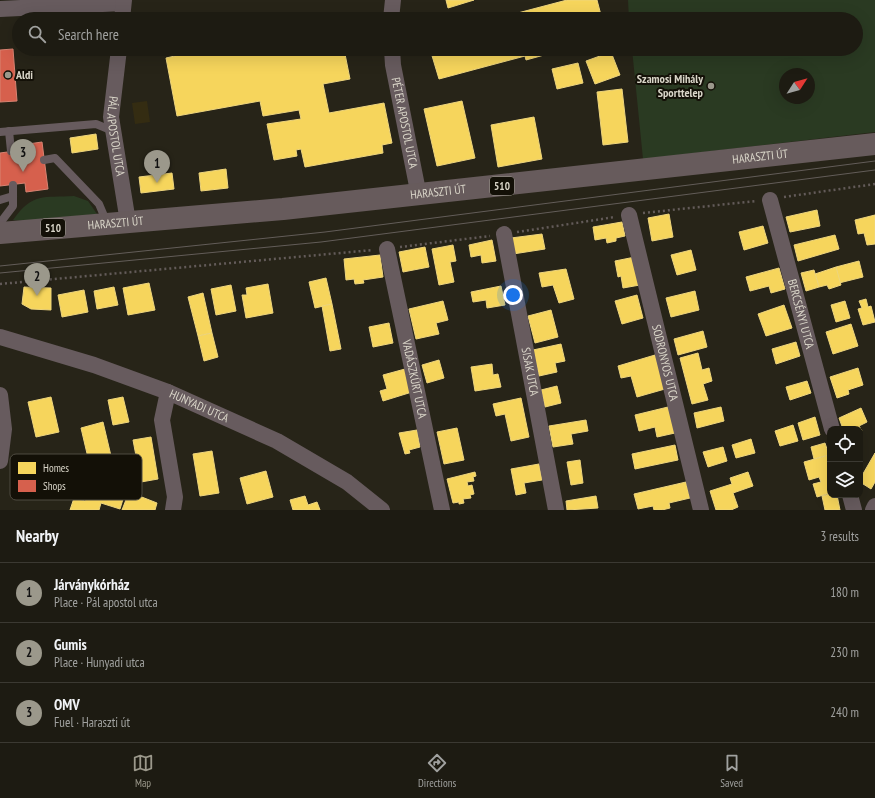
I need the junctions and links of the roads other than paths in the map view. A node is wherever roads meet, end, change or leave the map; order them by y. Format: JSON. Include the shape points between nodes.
{"nodes":[{"id":1,"x":393,"y":0,"type":"edge"},
{"id":2,"x":124,"y":2,"type":"edge"},
{"id":3,"x":0,"y":9,"type":"edge"},
{"id":4,"x":123,"y":12,"type":"edge"},
{"id":5,"x":392,"y":12,"type":"edge"},
{"id":6,"x":118,"y":56,"type":"edge"},
{"id":7,"x":392,"y":56,"type":"edge"},
{"id":8,"x":9,"y":131,"type":"junction"},
{"id":9,"x":113,"y":131,"type":"junction"},
{"id":10,"x":0,"y":132,"type":"edge"},
{"id":11,"x":875,"y":144,"type":"edge"},
{"id":12,"x":11,"y":152,"type":"dead end"},
{"id":13,"x":44,"y":160,"type":"dead end"},
{"id":14,"x":13,"y":185,"type":"dead end"},
{"id":15,"x":13,"y":196,"type":"junction"},
{"id":16,"x":419,"y":196,"type":"junction"},
{"id":17,"x":0,"y":200,"type":"edge"},
{"id":18,"x":770,"y":200,"type":"road end"},
{"id":19,"x":629,"y":215,"type":"road end"},
{"id":20,"x":0,"y":223,"type":"edge"},
{"id":21,"x":117,"y":223,"type":"junction"},
{"id":22,"x":0,"y":233,"type":"edge"},
{"id":23,"x":504,"y":234,"type":"road end"},
{"id":24,"x":386,"y":249,"type":"road end"},
{"id":25,"x":0,"y":337,"type":"edge"},
{"id":26,"x":168,"y":392,"type":"junction"},
{"id":27,"x":0,"y":394,"type":"edge"},
{"id":28,"x":831,"y":426,"type":"edge"},
{"id":29,"x":0,"y":461,"type":"edge"},
{"id":30,"x":851,"y":498,"type":"edge"},
{"id":31,"x":366,"y":505,"type":"edge"},
{"id":32,"x":875,"y":506,"type":"edge"},
{"id":33,"x":174,"y":510,"type":"edge"},
{"id":34,"x":382,"y":510,"type":"edge"},
{"id":35,"x":442,"y":510,"type":"edge"},
{"id":36,"x":556,"y":510,"type":"edge"},
{"id":37,"x":701,"y":510,"type":"edge"},
{"id":38,"x":854,"y":510,"type":"edge"},
{"id":39,"x":873,"y":510,"type":"edge"}],
"edges":[{"from":1,"to":5,"type":"street"},
{"from":2,"to":3,"type":"street"},
{"from":2,"to":4,"type":"street"},
{"from":6,"to":9,"type":"street","name":"PÁL APOSTOL UTCA","via":[[111,117]]},
{"from":7,"to":16,"type":"street","name":"PÉTER APOSTOL UTCA"},
{"from":8,"to":9,"type":"lane","via":[[96,124]]},
{"from":8,"to":10,"type":"lane"},
{"from":8,"to":12,"type":"lane"},
{"from":9,"to":21,"type":"street","name":"PÁL APOSTOL UTCA"},
{"from":11,"to":16,"type":"main road","name":"HARASZTI ÚT","number":"510"},
{"from":13,"to":21,"type":"lane","via":[[55,158]]},
{"from":14,"to":15,"type":"lane"},
{"from":15,"to":17,"type":"lane"},
{"from":15,"to":20,"type":"lane","via":[[13,206]]},
{"from":16,"to":21,"type":"main road","name":"HARASZTI ÚT","number":"510"},
{"from":18,"to":28,"type":"street","name":"BERCSÉNYI UTCA"},
{"from":19,"to":37,"type":"street","name":"SODRONYOS UTCA"},
{"from":21,"to":22,"type":"main road","name":"HARASZTI ÚT","number":"510"},
{"from":23,"to":36,"type":"street","name":"SISAK UTCA"},
{"from":24,"to":35,"type":"street","name":"VADÁSZKÜRT UTCA"},
{"from":25,"to":26,"type":"street","name":"HUNYADI UTCA","via":[[94,364]]},
{"from":26,"to":31,"type":"street","name":"HUNYADI UTCA","via":[[277,441],[347,482]]},
{"from":26,"to":33,"type":"street","via":[[162,420],[175,497]]},
{"from":27,"to":29,"type":"street","via":[[4,429]]},
{"from":30,"to":38,"type":"street"},
{"from":31,"to":34,"type":"street","name":"HUNYADI UTCA"},
{"from":32,"to":39,"type":"street"}]}
